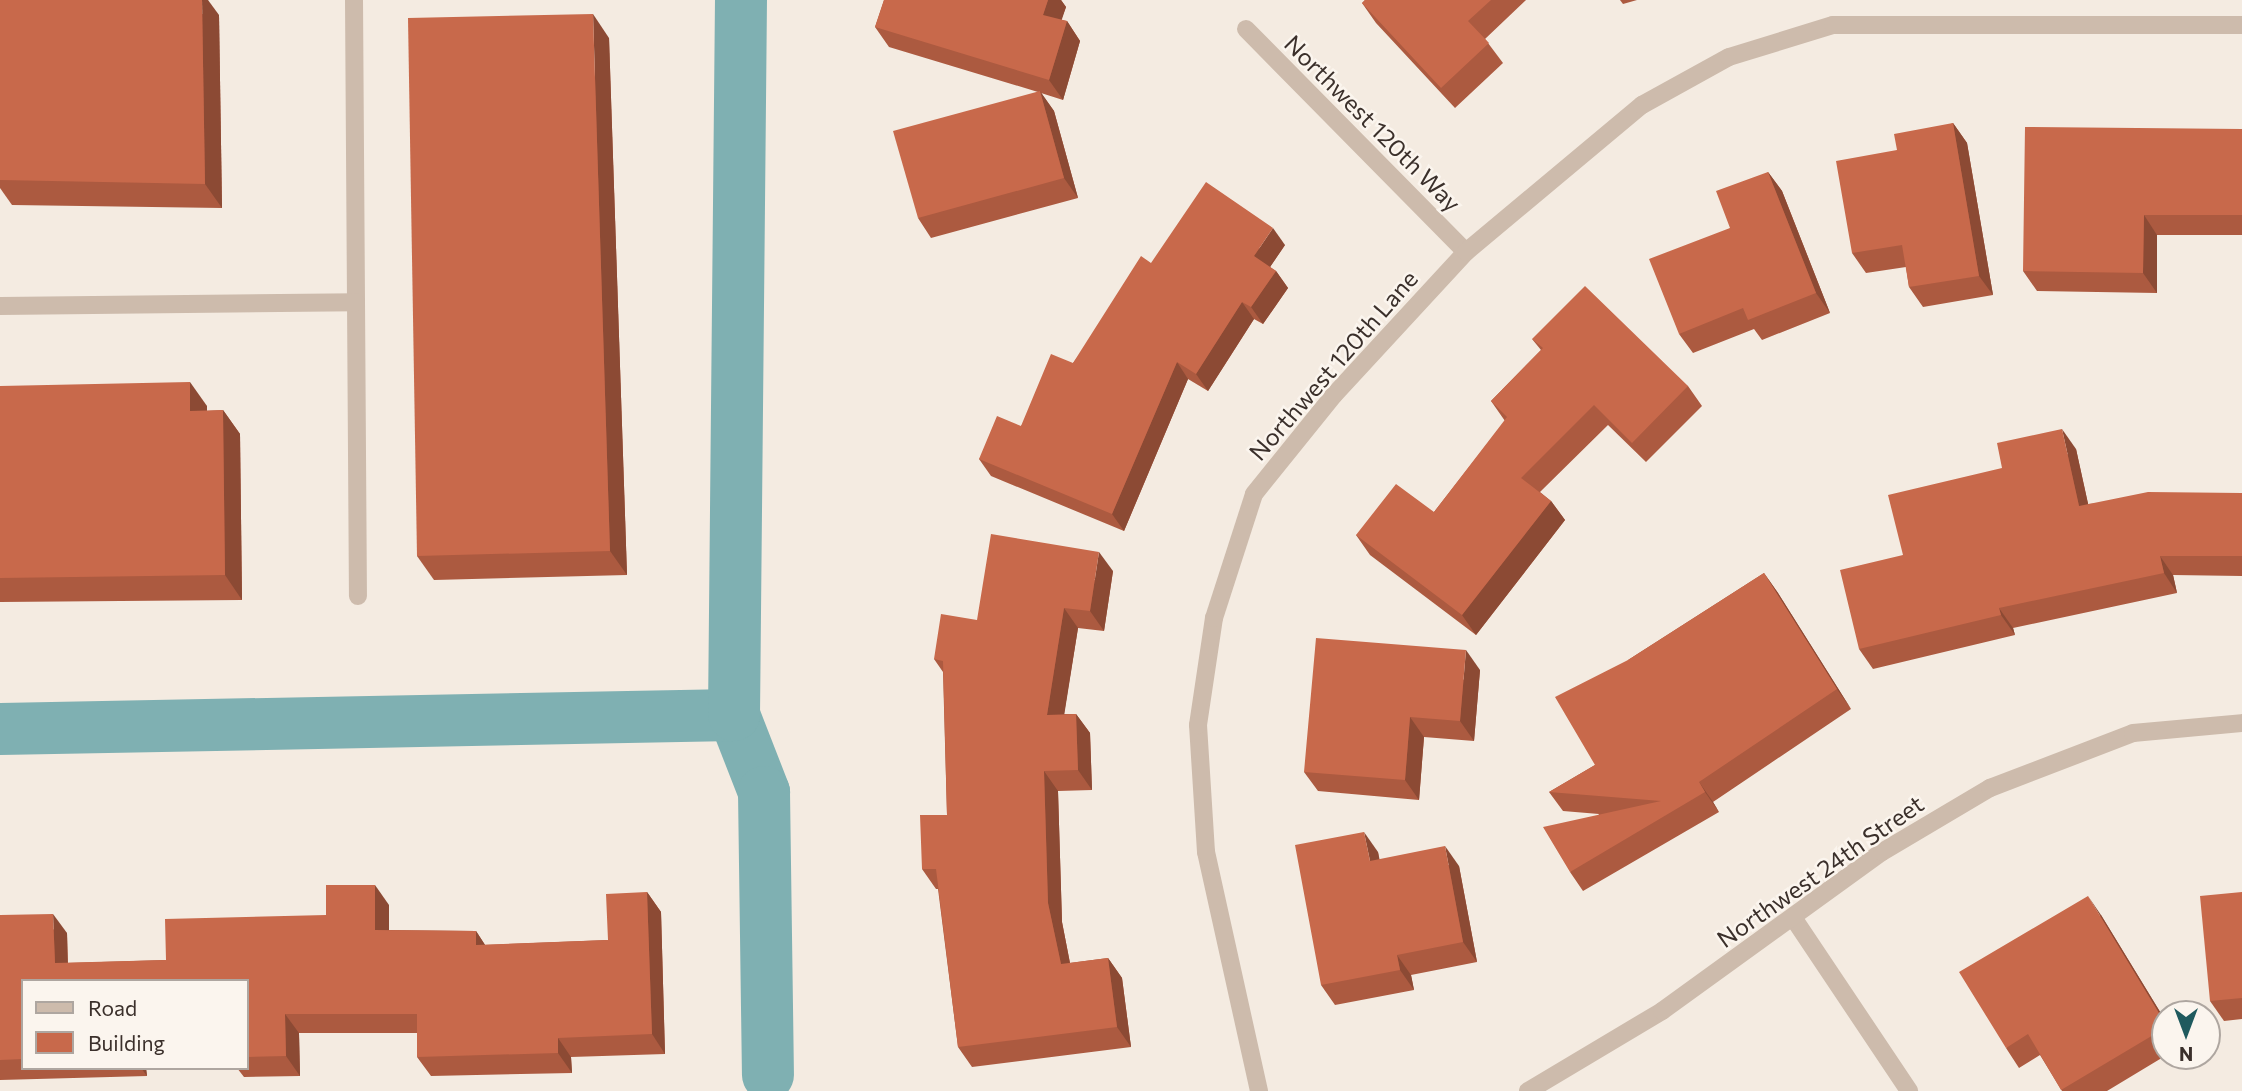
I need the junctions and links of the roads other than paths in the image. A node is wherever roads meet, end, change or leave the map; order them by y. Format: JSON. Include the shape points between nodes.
{"nodes":[{"id":1,"x":354,"y":0,"type":"edge"},
{"id":2,"x":2242,"y":25,"type":"edge"},
{"id":3,"x":1246,"y":29,"type":"dead end"},
{"id":4,"x":1466,"y":252,"type":"junction"},
{"id":5,"x":356,"y":302,"type":"junction"},
{"id":6,"x":0,"y":306,"type":"edge"},
{"id":7,"x":358,"y":596,"type":"dead end"},
{"id":8,"x":2242,"y":723,"type":"edge"},
{"id":9,"x":1794,"y":919,"type":"junction"},
{"id":10,"x":1259,"y":1091,"type":"edge"},
{"id":11,"x":1528,"y":1091,"type":"edge"},
{"id":12,"x":1909,"y":1091,"type":"edge"}],
"edges":[{"from":1,"to":5,"type":"street"},
{"from":2,"to":4,"type":"street","name":"Northwest 120th Lane","via":[[1833,25],[1730,57],[1642,104]]},
{"from":3,"to":4,"type":"street","name":"Northwest 120th Way"},
{"from":4,"to":10,"type":"street","name":"Northwest 120th Lane","via":[[1334,395],[1254,494],[1214,618],[1198,725],[1206,852]]},
{"from":5,"to":6,"type":"street"},
{"from":5,"to":7,"type":"street"},
{"from":8,"to":9,"type":"street","name":"Northwest 24th Street","via":[[2133,733],[1990,788],[1882,852]]},
{"from":9,"to":11,"type":"street","name":"Northwest 24th Street","via":[[1662,1011]]},
{"from":9,"to":12,"type":"street"}]}
